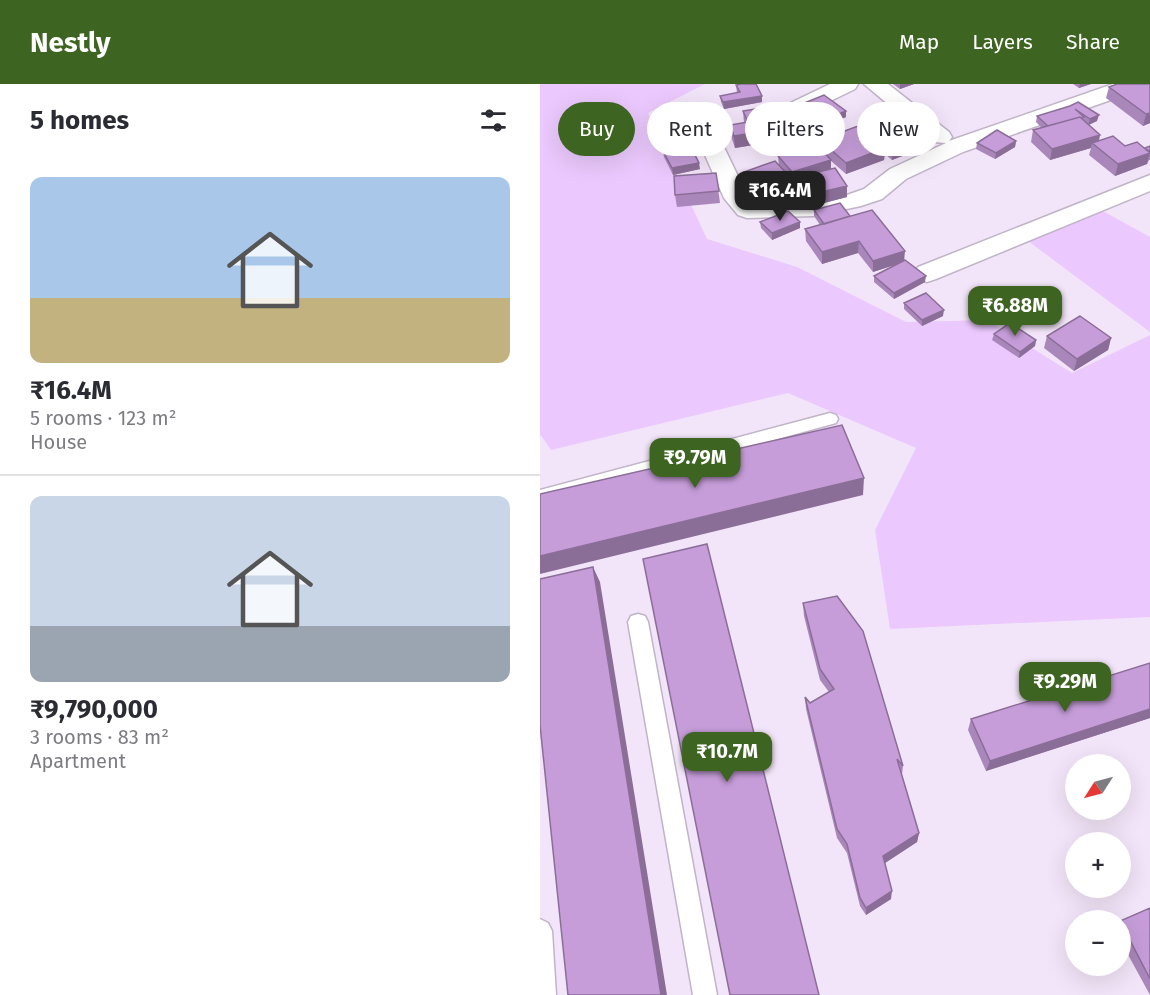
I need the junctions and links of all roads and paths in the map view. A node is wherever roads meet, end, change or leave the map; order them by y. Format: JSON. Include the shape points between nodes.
{"nodes":[{"id":1,"x":847,"y":84,"type":"edge"},
{"id":2,"x":875,"y":84,"type":"edge"},
{"id":3,"x":1134,"y":84,"type":"edge"},
{"id":4,"x":810,"y":102,"type":"edge"},
{"id":5,"x":955,"y":147,"type":"junction"},
{"id":6,"x":717,"y":156,"type":"edge"},
{"id":7,"x":1150,"y":182,"type":"edge"},
{"id":8,"x":927,"y":273,"type":"edge"},
{"id":9,"x":830,"y":419,"type":"dead end"},
{"id":10,"x":540,"y":497,"type":"edge"},
{"id":11,"x":638,"y":622,"type":"dead end"},
{"id":12,"x":540,"y":931,"type":"edge"},
{"id":13,"x":544,"y":995,"type":"edge"},
{"id":14,"x":705,"y":995,"type":"edge"}],
"edges":[{"from":1,"to":4,"type":"street"},
{"from":2,"to":5,"type":"street"},
{"from":3,"to":5,"type":"street"},
{"from":5,"to":6,"type":"street","via":[[898,174],[873,194],[813,209],[747,210],[736,198]]},
{"from":7,"to":8,"type":"street"},
{"from":9,"to":10,"type":"lane"},
{"from":11,"to":14,"type":"lane"},
{"from":12,"to":13,"type":"lane"}]}
